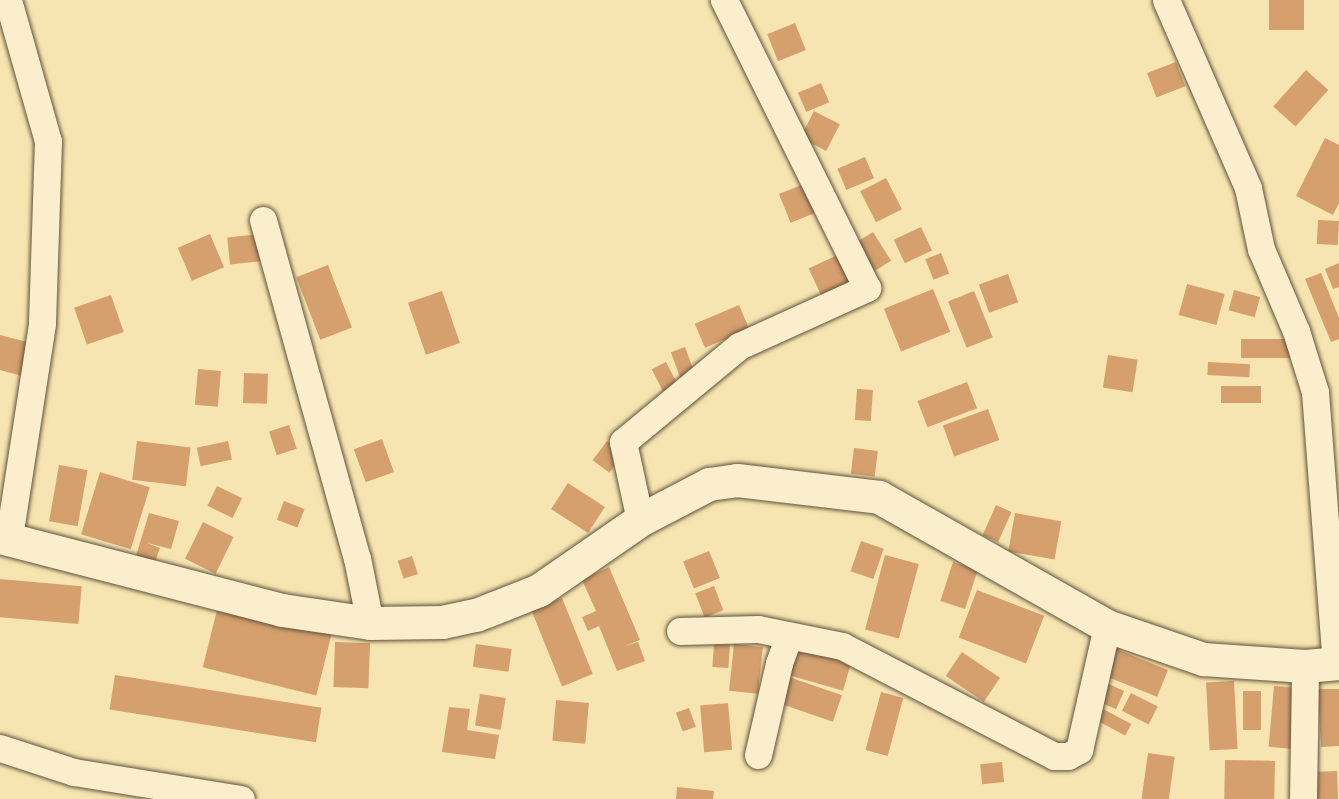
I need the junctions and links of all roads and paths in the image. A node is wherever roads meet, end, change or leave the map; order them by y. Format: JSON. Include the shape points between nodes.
{"nodes":[{"id":1,"x":8,"y":0,"type":"edge"},
{"id":2,"x":724,"y":0,"type":"edge"},
{"id":3,"x":1166,"y":0,"type":"edge"},
{"id":4,"x":263,"y":220,"type":"dead end"},
{"id":5,"x":640,"y":520,"type":"junction"},
{"id":6,"x":4,"y":537,"type":"edge"},
{"id":7,"x":370,"y":623,"type":"junction"},
{"id":8,"x":1107,"y":626,"type":"junction"},
{"id":9,"x":680,"y":631,"type":"dead end"},
{"id":10,"x":789,"y":636,"type":"junction"},
{"id":11,"x":1327,"y":664,"type":"edge"},
{"id":12,"x":0,"y":748,"type":"edge"},
{"id":13,"x":758,"y":755,"type":"dead end"},
{"id":14,"x":241,"y":799,"type":"edge"},
{"id":15,"x":1303,"y":799,"type":"edge"}],
"edges":[{"from":1,"to":6,"type":"street","via":[[48,141],[42,324]]},
{"from":2,"to":5,"type":"street","via":[[867,288],[739,346],[623,442]]},
{"from":3,"to":11,"type":"street","via":[[1248,188],[1261,249],[1296,331],[1315,392]]},
{"from":4,"to":7,"type":"street","via":[[357,558]]},
{"from":5,"to":7,"type":"street","via":[[539,590],[476,615],[442,622]]},
{"from":5,"to":8,"type":"street","via":[[709,484],[737,480],[879,497]]},
{"from":6,"to":7,"type":"street","via":[[282,610]]},
{"from":8,"to":10,"type":"street","via":[[1079,750],[1068,756],[1054,756],[843,646]]},
{"from":8,"to":11,"type":"street","via":[[1203,659]]},
{"from":9,"to":10,"type":"street","via":[[758,629]]},
{"from":10,"to":13,"type":"street","via":[[778,663]]},
{"from":11,"to":15,"type":"street"},
{"from":12,"to":14,"type":"street","via":[[74,772]]}]}
